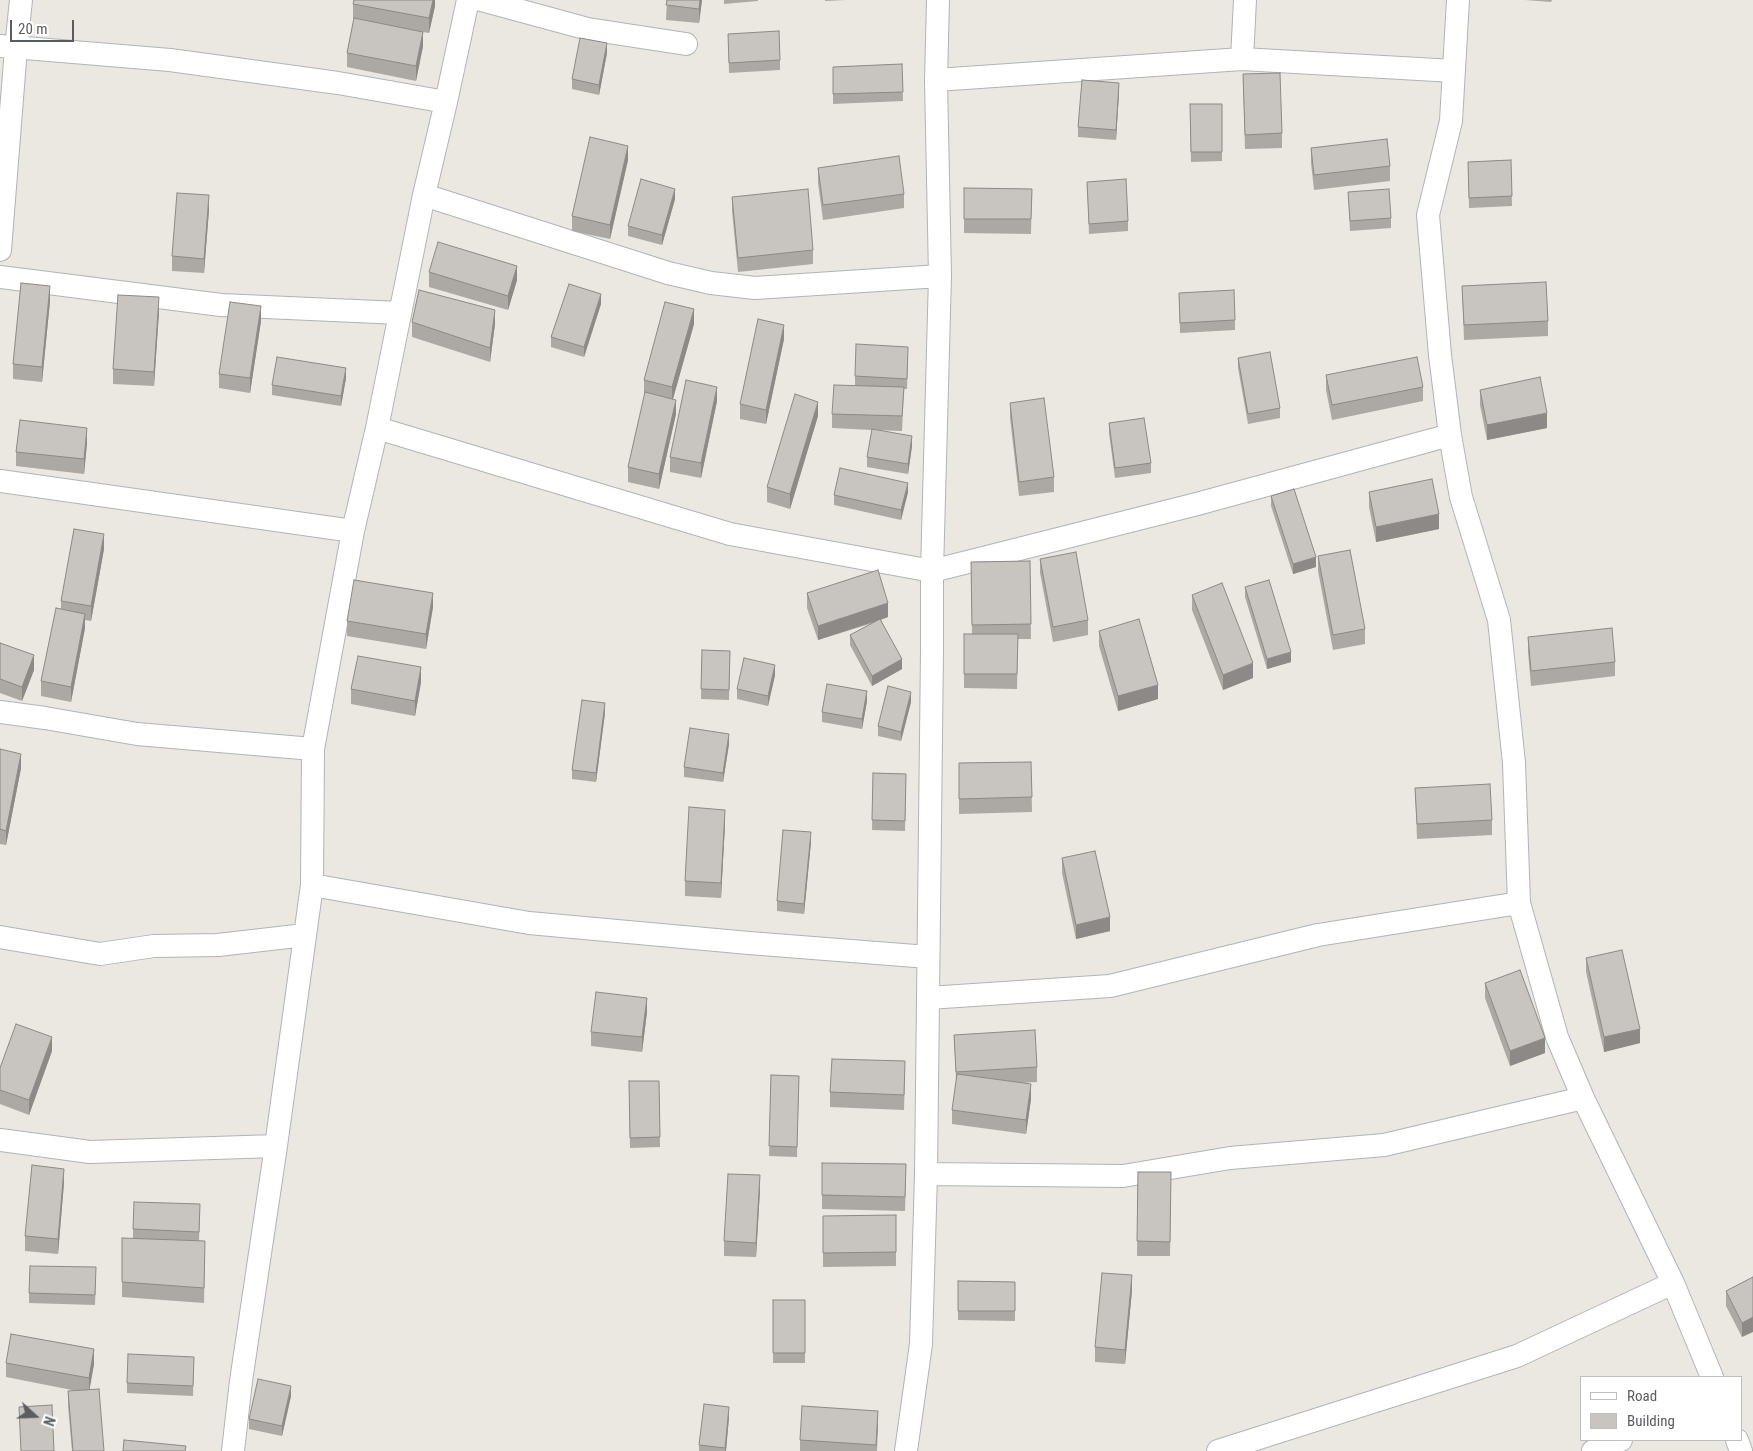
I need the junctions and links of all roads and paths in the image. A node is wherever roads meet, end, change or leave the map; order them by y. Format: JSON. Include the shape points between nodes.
{"nodes":[{"id":1,"x":21,"y":0,"type":"edge"},
{"id":2,"x":468,"y":0,"type":"edge"},
{"id":3,"x":481,"y":0,"type":"edge"},
{"id":4,"x":938,"y":0,"type":"edge"},
{"id":5,"x":1244,"y":0,"type":"edge"},
{"id":6,"x":1458,"y":0,"type":"edge"},
{"id":7,"x":686,"y":44,"type":"dead end"},
{"id":8,"x":8,"y":47,"type":"edge"},
{"id":9,"x":1242,"y":59,"type":"junction"},
{"id":10,"x":1454,"y":71,"type":"junction"},
{"id":11,"x":936,"y":80,"type":"junction"},
{"id":12,"x":446,"y":102,"type":"junction"},
{"id":13,"x":424,"y":195,"type":"junction"},
{"id":14,"x":0,"y":250,"type":"edge"},
{"id":15,"x":940,"y":276,"type":"junction"},
{"id":16,"x":0,"y":277,"type":"edge"},
{"id":17,"x":400,"y":312,"type":"junction"},
{"id":18,"x":377,"y":428,"type":"junction"},
{"id":19,"x":1450,"y":436,"type":"junction"},
{"id":20,"x":0,"y":482,"type":"edge"},
{"id":21,"x":353,"y":531,"type":"junction"},
{"id":22,"x":932,"y":570,"type":"junction"},
{"id":23,"x":0,"y":712,"type":"edge"},
{"id":24,"x":312,"y":749,"type":"junction"},
{"id":25,"x":312,"y":885,"type":"junction"},
{"id":26,"x":1519,"y":903,"type":"junction"},
{"id":27,"x":305,"y":935,"type":"junction"},
{"id":28,"x":0,"y":937,"type":"edge"},
{"id":29,"x":928,"y":957,"type":"junction"},
{"id":30,"x":928,"y":998,"type":"junction"},
{"id":31,"x":1583,"y":1098,"type":"junction"},
{"id":32,"x":0,"y":1140,"type":"edge"},
{"id":33,"x":276,"y":1146,"type":"junction"},
{"id":34,"x":926,"y":1174,"type":"junction"},
{"id":35,"x":1673,"y":1283,"type":"junction"},
{"id":36,"x":1712,"y":1376,"type":"edge"},
{"id":37,"x":1619,"y":1441,"type":"edge"},
{"id":38,"x":233,"y":1451,"type":"edge"},
{"id":39,"x":906,"y":1451,"type":"edge"},
{"id":40,"x":1218,"y":1451,"type":"edge"},
{"id":41,"x":1594,"y":1451,"type":"edge"}],
"edges":[{"from":1,"to":8,"type":"street"},
{"from":2,"to":12,"type":"street"},
{"from":3,"to":7,"type":"street","via":[[588,29]]},
{"from":4,"to":11,"type":"street"},
{"from":5,"to":9,"type":"street"},
{"from":6,"to":10,"type":"street"},
{"from":8,"to":12,"type":"street","via":[[170,60],[338,83]]},
{"from":8,"to":14,"type":"street"},
{"from":9,"to":10,"type":"street"},
{"from":9,"to":11,"type":"street"},
{"from":10,"to":19,"type":"street","via":[[1451,121],[1428,215]]},
{"from":11,"to":15,"type":"street"},
{"from":12,"to":13,"type":"street"},
{"from":13,"to":15,"type":"street","via":[[711,283],[755,288]]},
{"from":13,"to":17,"type":"street"},
{"from":15,"to":22,"type":"street"},
{"from":16,"to":17,"type":"street","via":[[221,306]]},
{"from":17,"to":18,"type":"street"},
{"from":18,"to":21,"type":"street"},
{"from":18,"to":22,"type":"street","via":[[730,534]]},
{"from":19,"to":22,"type":"street"},
{"from":19,"to":26,"type":"street","via":[[1461,497],[1499,620],[1514,763]]},
{"from":20,"to":21,"type":"street"},
{"from":21,"to":24,"type":"street"},
{"from":22,"to":29,"type":"street"},
{"from":23,"to":24,"type":"street","via":[[137,734]]},
{"from":24,"to":25,"type":"street"},
{"from":25,"to":27,"type":"street"},
{"from":25,"to":29,"type":"street","via":[[529,923]]},
{"from":26,"to":30,"type":"street","via":[[1318,936],[1110,986]]},
{"from":26,"to":31,"type":"street","via":[[1557,1037]]},
{"from":27,"to":28,"type":"street","via":[[218,945],[154,946],[100,954]]},
{"from":27,"to":33,"type":"street"},
{"from":29,"to":30,"type":"street"},
{"from":30,"to":34,"type":"street"},
{"from":31,"to":34,"type":"street","via":[[1384,1145],[1230,1158],[1123,1176]]},
{"from":31,"to":35,"type":"street"},
{"from":32,"to":33,"type":"street","via":[[90,1152]]},
{"from":33,"to":38,"type":"street"},
{"from":34,"to":39,"type":"street","via":[[920,1344]]},
{"from":35,"to":36,"type":"street"},
{"from":35,"to":40,"type":"street","via":[[1517,1356]]},
{"from":37,"to":41,"type":"street"}]}
